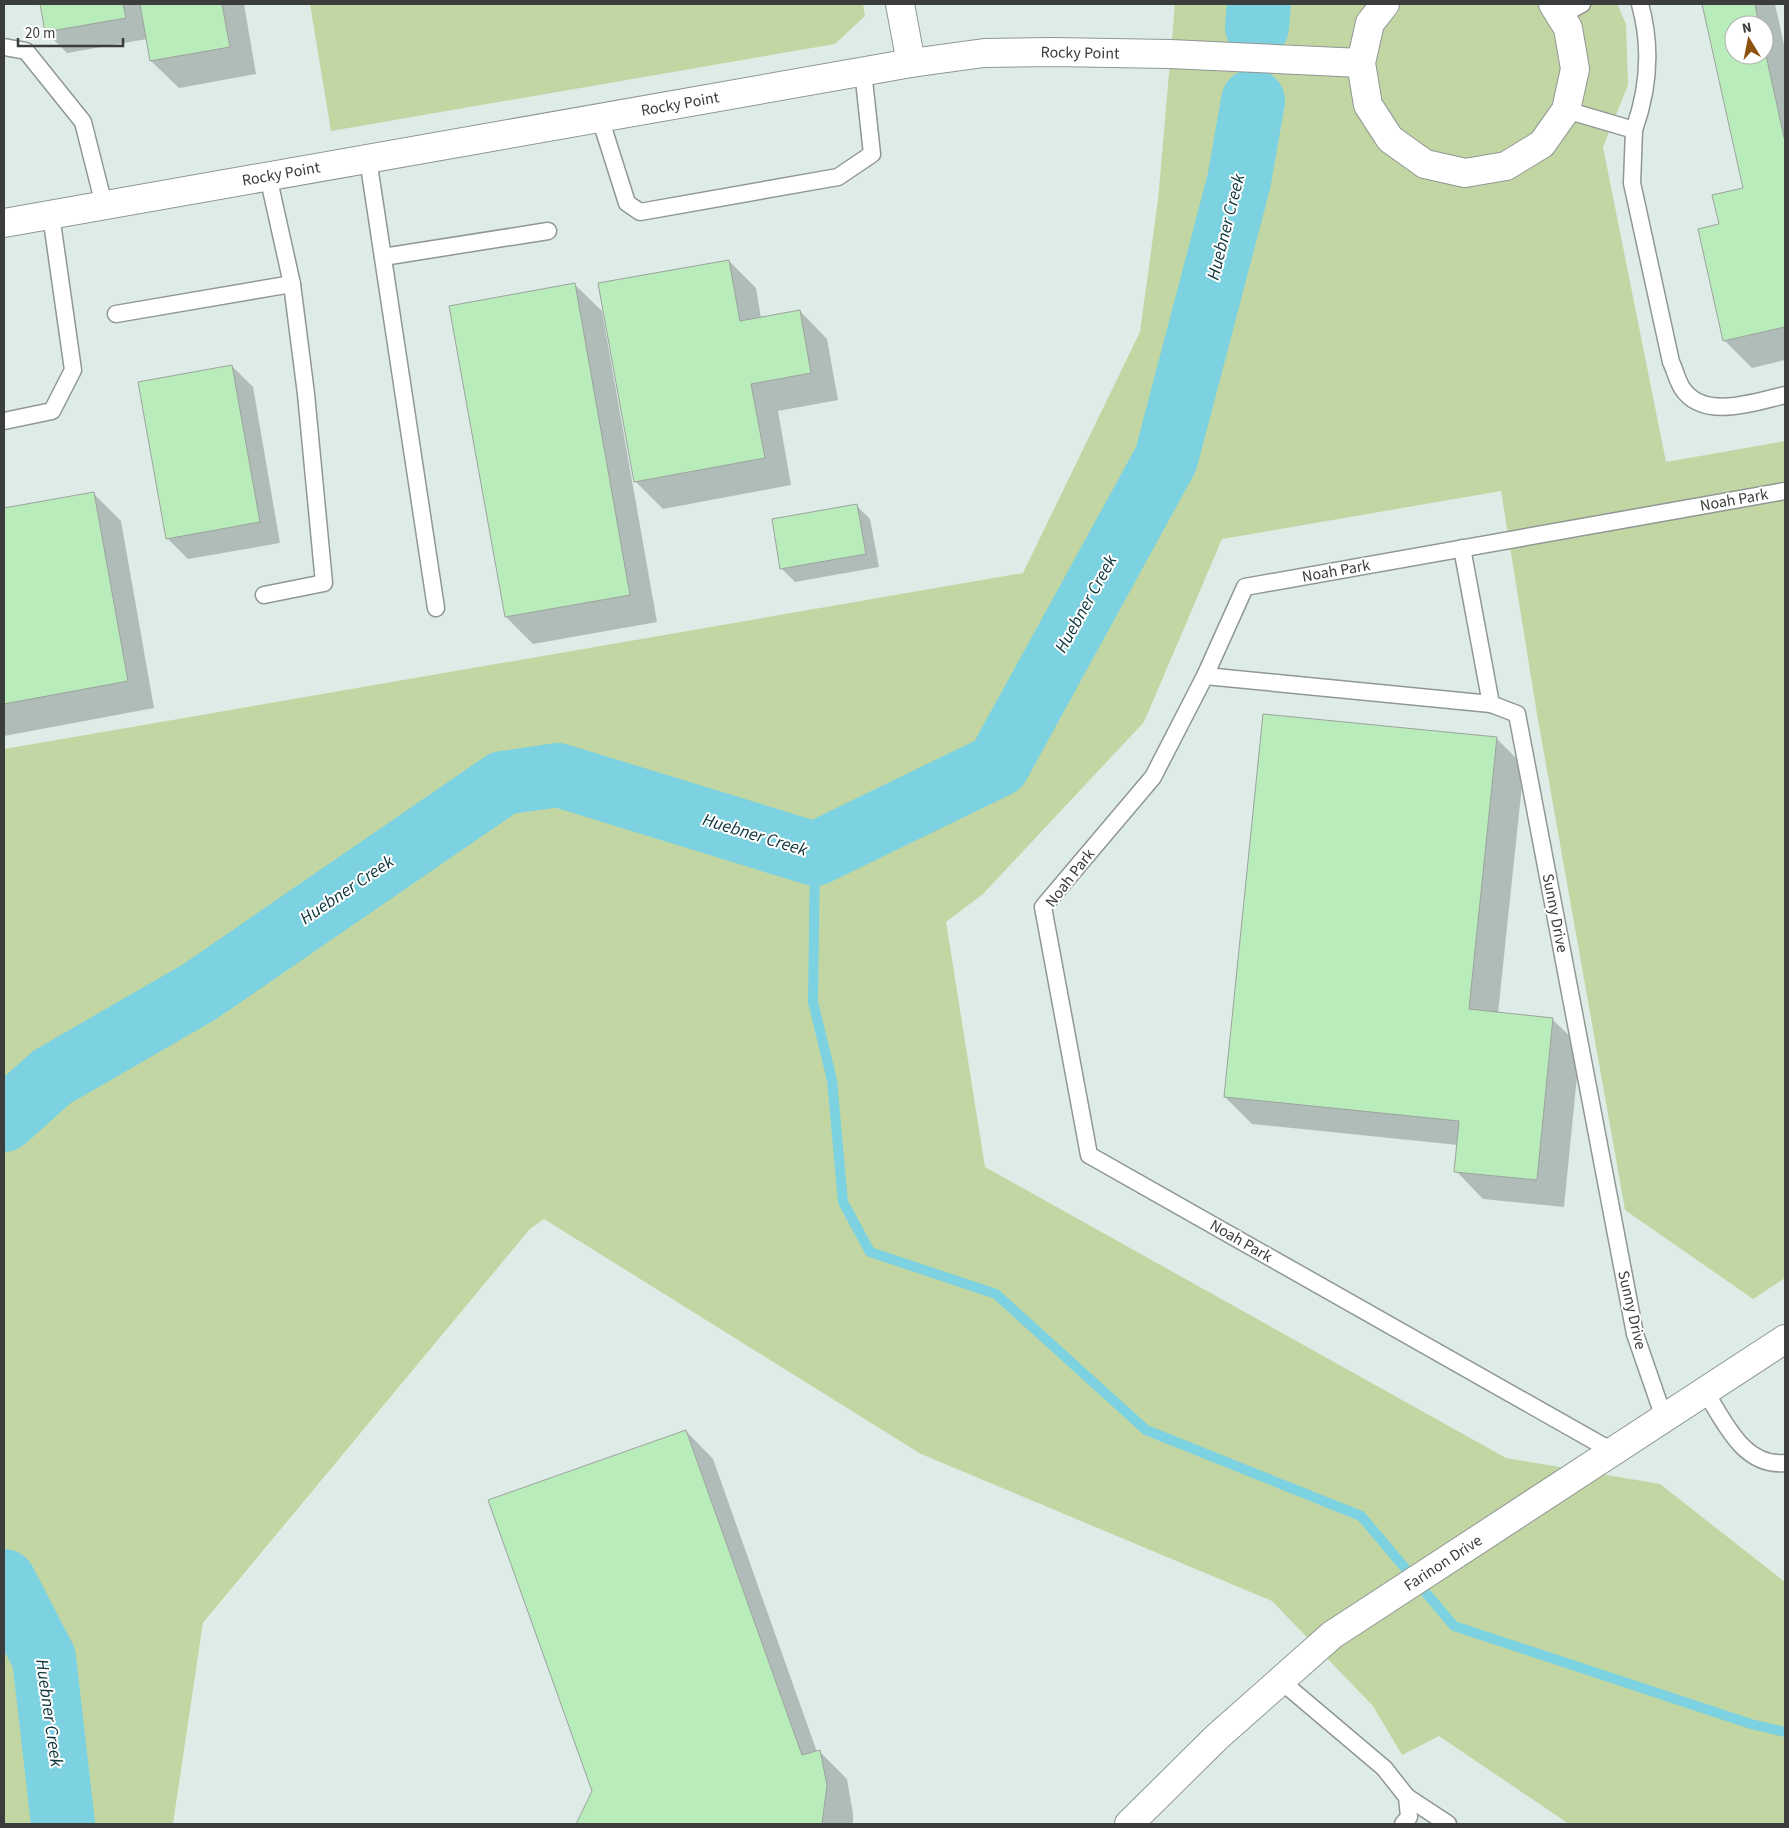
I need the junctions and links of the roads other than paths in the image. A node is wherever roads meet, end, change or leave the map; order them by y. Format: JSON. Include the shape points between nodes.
{"nodes":[{"id":1,"x":900,"y":4,"type":"edge"},
{"id":2,"x":1384,"y":4,"type":"edge"},
{"id":3,"x":1640,"y":4,"type":"edge"},
{"id":4,"x":1565,"y":8,"type":"edge"},
{"id":5,"x":4,"y":47,"type":"edge"},
{"id":6,"x":911,"y":63,"type":"junction"},
{"id":7,"x":1361,"y":63,"type":"junction"},
{"id":8,"x":863,"y":71,"type":"junction"},
{"id":9,"x":1566,"y":110,"type":"junction"},
{"id":10,"x":600,"y":118,"type":"junction"},
{"id":11,"x":1634,"y":130,"type":"junction"},
{"id":12,"x":368,"y":159,"type":"junction"},
{"id":13,"x":268,"y":176,"type":"junction"},
{"id":14,"x":104,"y":205,"type":"junction"},
{"id":15,"x":51,"y":215,"type":"junction"},
{"id":16,"x":4,"y":223,"type":"edge"},
{"id":17,"x":548,"y":231,"type":"dead end"},
{"id":18,"x":382,"y":257,"type":"junction"},
{"id":19,"x":292,"y":284,"type":"junction"},
{"id":20,"x":116,"y":314,"type":"dead end"},
{"id":21,"x":1785,"y":395,"type":"edge"},
{"id":22,"x":4,"y":421,"type":"edge"},
{"id":23,"x":1785,"y":491,"type":"edge"},
{"id":24,"x":1462,"y":548,"type":"junction"},
{"id":25,"x":264,"y":594,"type":"dead end"},
{"id":26,"x":436,"y":608,"type":"dead end"},
{"id":27,"x":1205,"y":676,"type":"junction"},
{"id":28,"x":1491,"y":704,"type":"junction"},
{"id":29,"x":1785,"y":1339,"type":"edge"},
{"id":30,"x":1705,"y":1391,"type":"junction"},
{"id":31,"x":1664,"y":1418,"type":"junction"},
{"id":32,"x":1612,"y":1451,"type":"junction"},
{"id":33,"x":1785,"y":1463,"type":"edge"},
{"id":34,"x":1281,"y":1681,"type":"junction"},
{"id":35,"x":1407,"y":1797,"type":"junction"},
{"id":36,"x":1129,"y":1824,"type":"edge"},
{"id":37,"x":1403,"y":1824,"type":"edge"},
{"id":38,"x":1448,"y":1824,"type":"edge"}],
"edges":[{"from":1,"to":6,"type":"street"},
{"from":2,"to":7,"type":"street","via":[[1370,23]]},
{"from":3,"to":11,"type":"lane","via":[[1645,20],[1649,66],[1644,102]]},
{"from":4,"to":9,"type":"street","via":[[1575,69]]},
{"from":5,"to":14,"type":"lane","via":[[26,51],[83,122]]},
{"from":6,"to":7,"type":"street","name":"Rocky Point","via":[[984,53],[1052,52]]},
{"from":6,"to":8,"type":"street","name":"Rocky Point"},
{"from":7,"to":9,"type":"street","via":[[1368,105],[1390,140],[1425,164],[1465,173],[1506,166],[1542,144]]},
{"from":8,"to":10,"type":"street","name":"Rocky Point"},
{"from":8,"to":10,"type":"lane","via":[[872,154],[838,177],[640,212],[627,203]]},
{"from":9,"to":11,"type":"lane"},
{"from":10,"to":12,"type":"street","name":"Rocky Point"},
{"from":11,"to":21,"type":"lane","via":[[1632,183],[1671,362],[1682,388],[1693,399],[1712,406],[1739,405]]},
{"from":12,"to":13,"type":"street","name":"Rocky Point"},
{"from":12,"to":18,"type":"lane"},
{"from":13,"to":14,"type":"street","name":"Rocky Point"},
{"from":13,"to":19,"type":"lane"},
{"from":14,"to":15,"type":"street","name":"Rocky Point"},
{"from":15,"to":16,"type":"street","name":"Rocky Point"},
{"from":15,"to":22,"type":"lane","via":[[73,370],[52,411]]},
{"from":17,"to":18,"type":"lane"},
{"from":18,"to":26,"type":"lane"},
{"from":19,"to":20,"type":"lane"},
{"from":19,"to":25,"type":"lane","via":[[324,583]]},
{"from":23,"to":24,"type":"lane","name":"Noah Park"},
{"from":24,"to":27,"type":"lane","name":"Noah Park","via":[[1245,587]]},
{"from":24,"to":28,"type":"lane"},
{"from":27,"to":28,"type":"lane","name":"Sunny Drive"},
{"from":27,"to":32,"type":"lane","name":"Noah Park","via":[[1153,777],[1044,907],[1089,1155]]},
{"from":28,"to":31,"type":"lane","name":"Sunny Drive","via":[[1516,714],[1635,1334]]},
{"from":29,"to":30,"type":"street","name":"Farinon Drive"},
{"from":30,"to":31,"type":"street","name":"Farinon Drive"},
{"from":30,"to":33,"type":"lane","via":[[1738,1443],[1772,1464]]},
{"from":31,"to":32,"type":"street","name":"Farinon Drive"},
{"from":32,"to":34,"type":"street","name":"Farinon Drive","via":[[1332,1635]]},
{"from":34,"to":35,"type":"lane","via":[[1384,1768]]},
{"from":34,"to":36,"type":"street","name":"Farinon Drive","via":[[1217,1737]]},
{"from":35,"to":37,"type":"lane","via":[[1409,1817]]},
{"from":35,"to":38,"type":"lane"}]}
